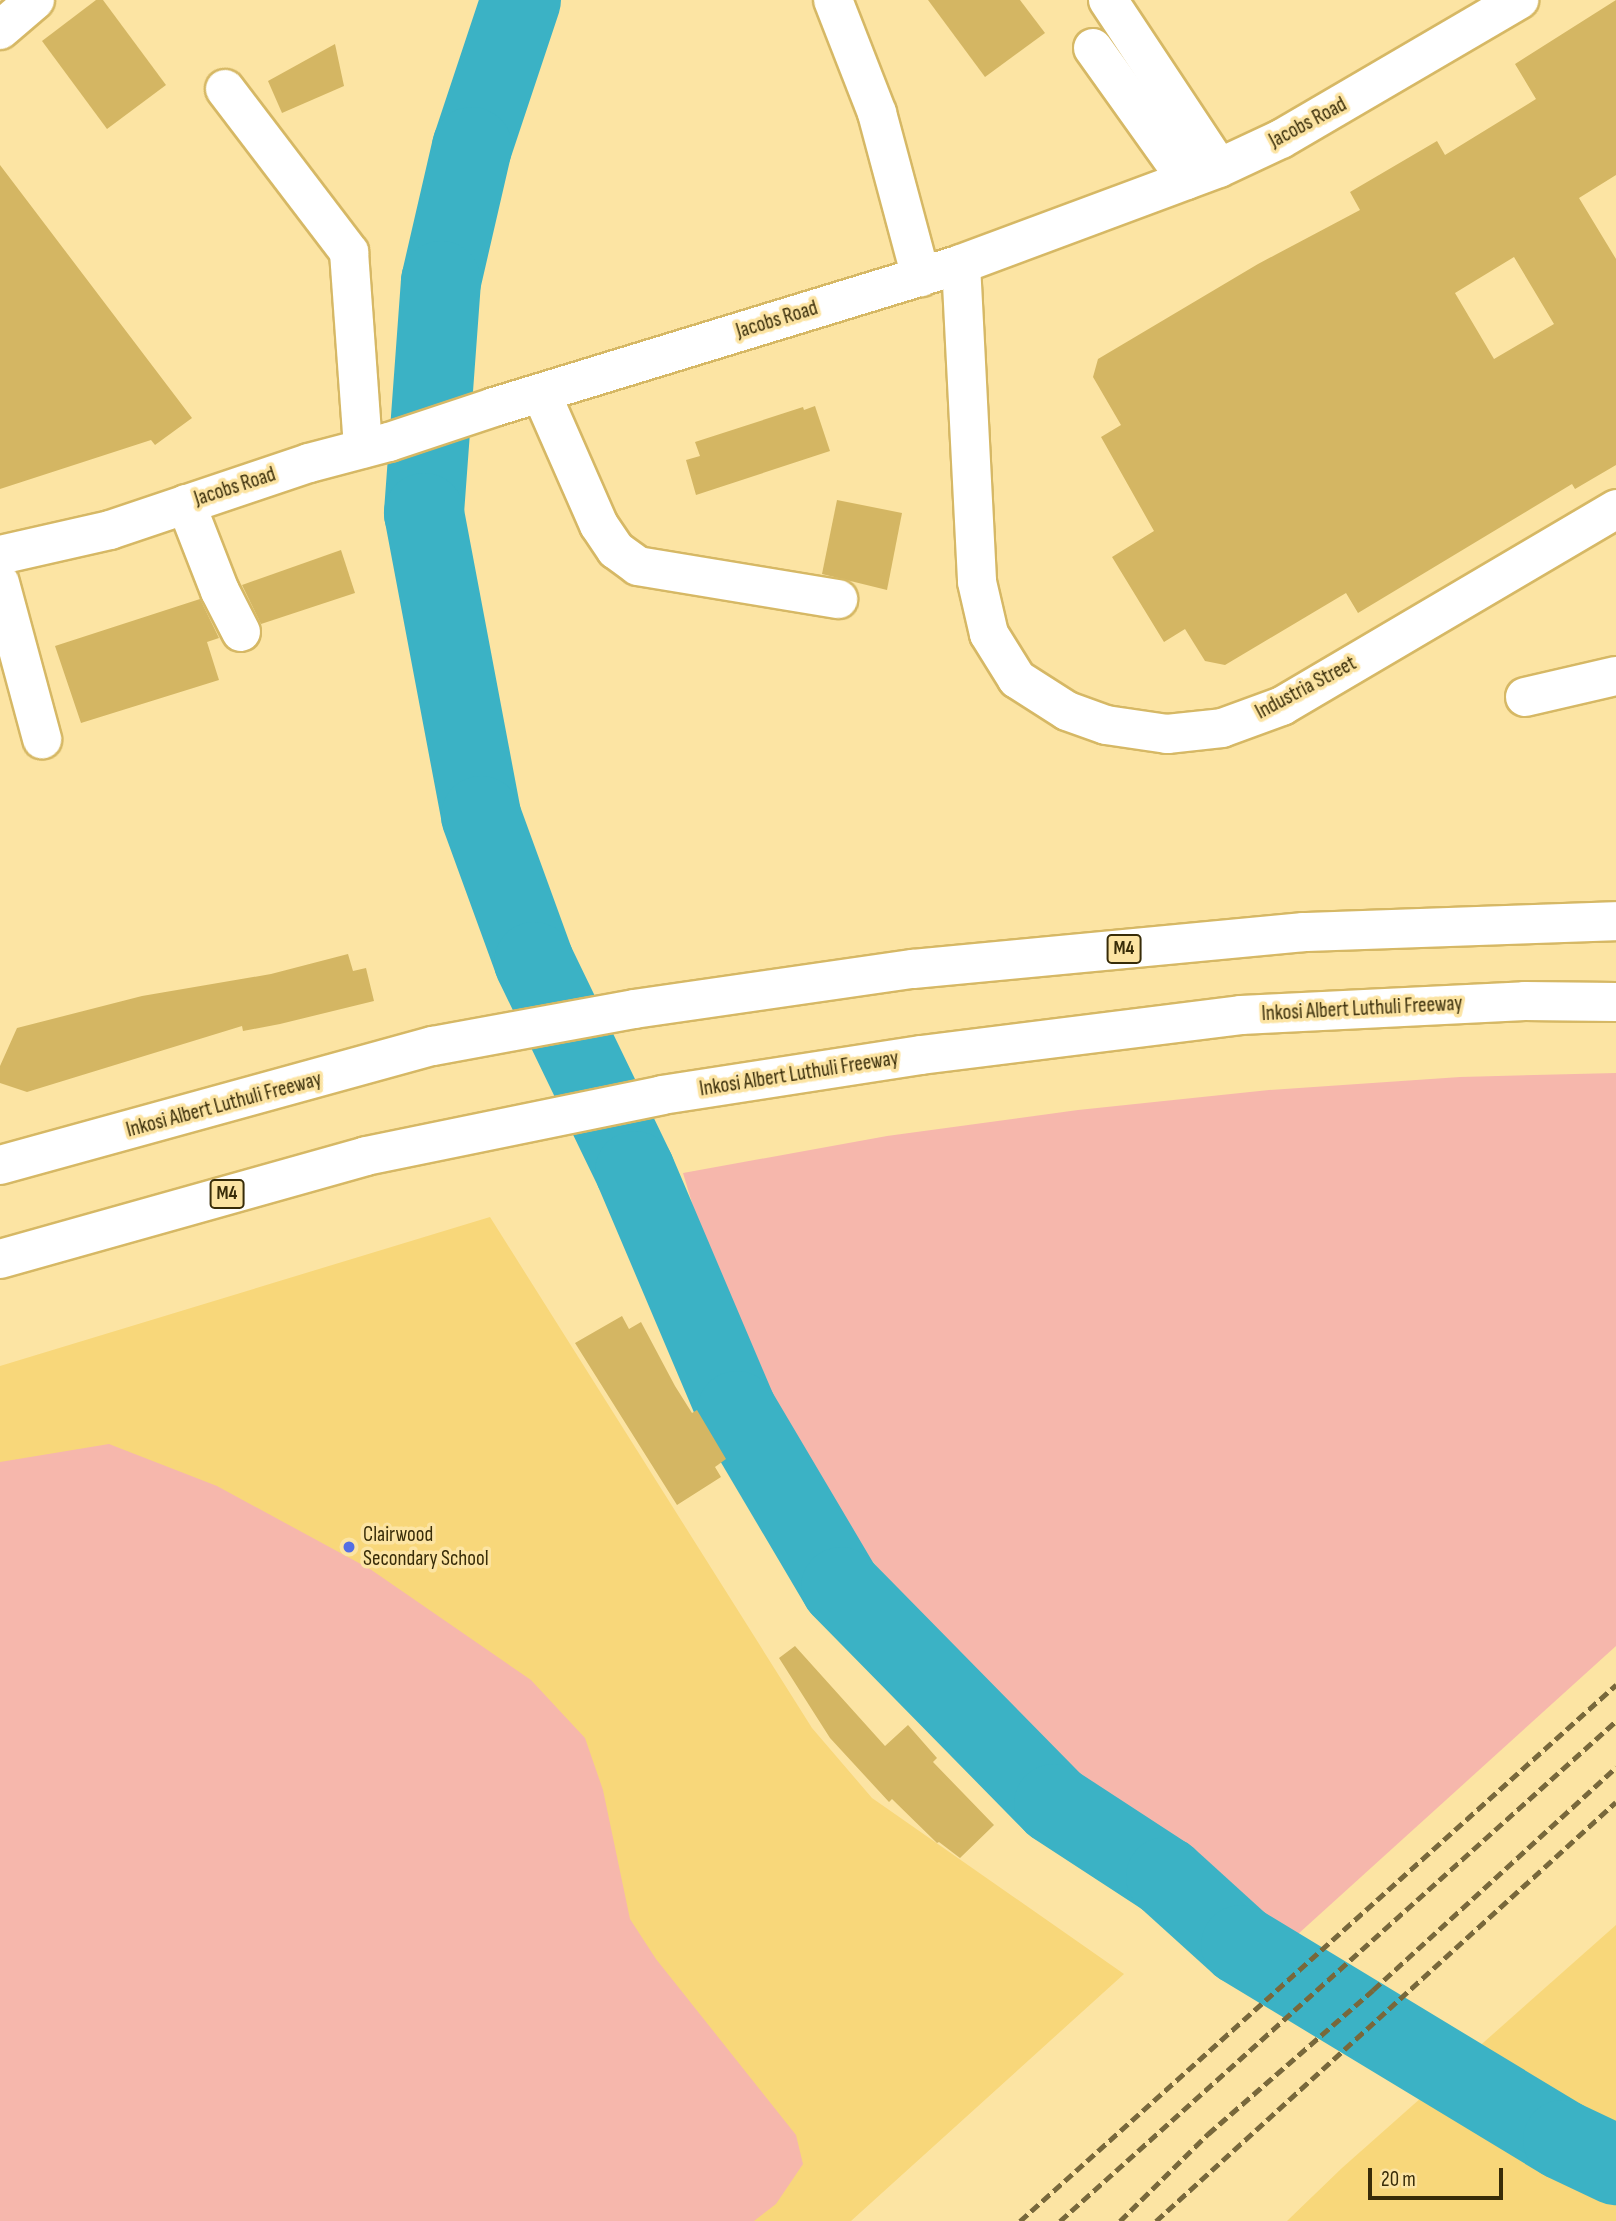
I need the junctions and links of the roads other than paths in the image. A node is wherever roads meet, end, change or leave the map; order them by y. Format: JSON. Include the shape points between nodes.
{"nodes":[{"id":1,"x":35,"y":0,"type":"edge"},
{"id":2,"x":833,"y":0,"type":"edge"},
{"id":3,"x":1108,"y":0,"type":"edge"},
{"id":4,"x":1519,"y":0,"type":"edge"},
{"id":5,"x":0,"y":30,"type":"edge"},
{"id":6,"x":1093,"y":48,"type":"dead end"},
{"id":7,"x":225,"y":89,"type":"dead end"},
{"id":8,"x":1203,"y":174,"type":"junction"},
{"id":9,"x":961,"y":264,"type":"junction"},
{"id":10,"x":920,"y":277,"type":"junction"},
{"id":11,"x":541,"y":393,"type":"junction"},
{"id":12,"x":376,"y":446,"type":"junction"},
{"id":13,"x":186,"y":504,"type":"junction"},
{"id":14,"x":1616,"y":509,"type":"edge"},
{"id":15,"x":0,"y":555,"type":"edge"},
{"id":16,"x":0,"y":583,"type":"edge"},
{"id":17,"x":838,"y":599,"type":"dead end"},
{"id":18,"x":242,"y":632,"type":"dead end"},
{"id":19,"x":1616,"y":676,"type":"edge"},
{"id":20,"x":1525,"y":697,"type":"dead end"},
{"id":21,"x":42,"y":739,"type":"dead end"},
{"id":22,"x":1616,"y":921,"type":"edge"},
{"id":23,"x":1616,"y":1002,"type":"edge"},
{"id":24,"x":0,"y":1166,"type":"edge"},
{"id":25,"x":0,"y":1259,"type":"edge"}],
"edges":[{"from":1,"to":5,"type":"main road"},
{"from":2,"to":10,"type":"main road","via":[[877,113]]},
{"from":3,"to":8,"type":"main road"},
{"from":4,"to":8,"type":"main road","name":"Jacobs Road","via":[[1281,139]]},
{"from":6,"to":8,"type":"main road"},
{"from":7,"to":12,"type":"main road","via":[[349,252]]},
{"from":8,"to":9,"type":"main road","name":"Jacobs Road"},
{"from":9,"to":10,"type":"main road","name":"Jacobs Road"},
{"from":9,"to":14,"type":"main road","name":"Industria Street","via":[[977,582],[989,634],[1017,679],[1068,711],[1106,725],[1167,734],[1222,729],[1282,706]]},
{"from":10,"to":11,"type":"main road","name":"Jacobs Road"},
{"from":11,"to":12,"type":"main road","name":"Jacobs Road"},
{"from":11,"to":17,"type":"main road","via":[[599,525],[616,551],[638,566]]},
{"from":12,"to":13,"type":"main road","name":"Jacobs Road"},
{"from":13,"to":15,"type":"main road","name":"Jacobs Road","via":[[110,530]]},
{"from":13,"to":18,"type":"main road","via":[[220,591]]},
{"from":16,"to":21,"type":"main road"},
{"from":19,"to":20,"type":"main road"},
{"from":22,"to":24,"type":"main road","name":"Inkosi Albert Luthuli Freeway","number":"M4","via":[[1304,932],[913,970],[634,1009],[433,1046]]},
{"from":23,"to":25,"type":"main road","name":"Inkosi Albert Luthuli Freeway","number":"M4","via":[[1525,1001],[1241,1015],[921,1055],[662,1096],[366,1156]]}]}
